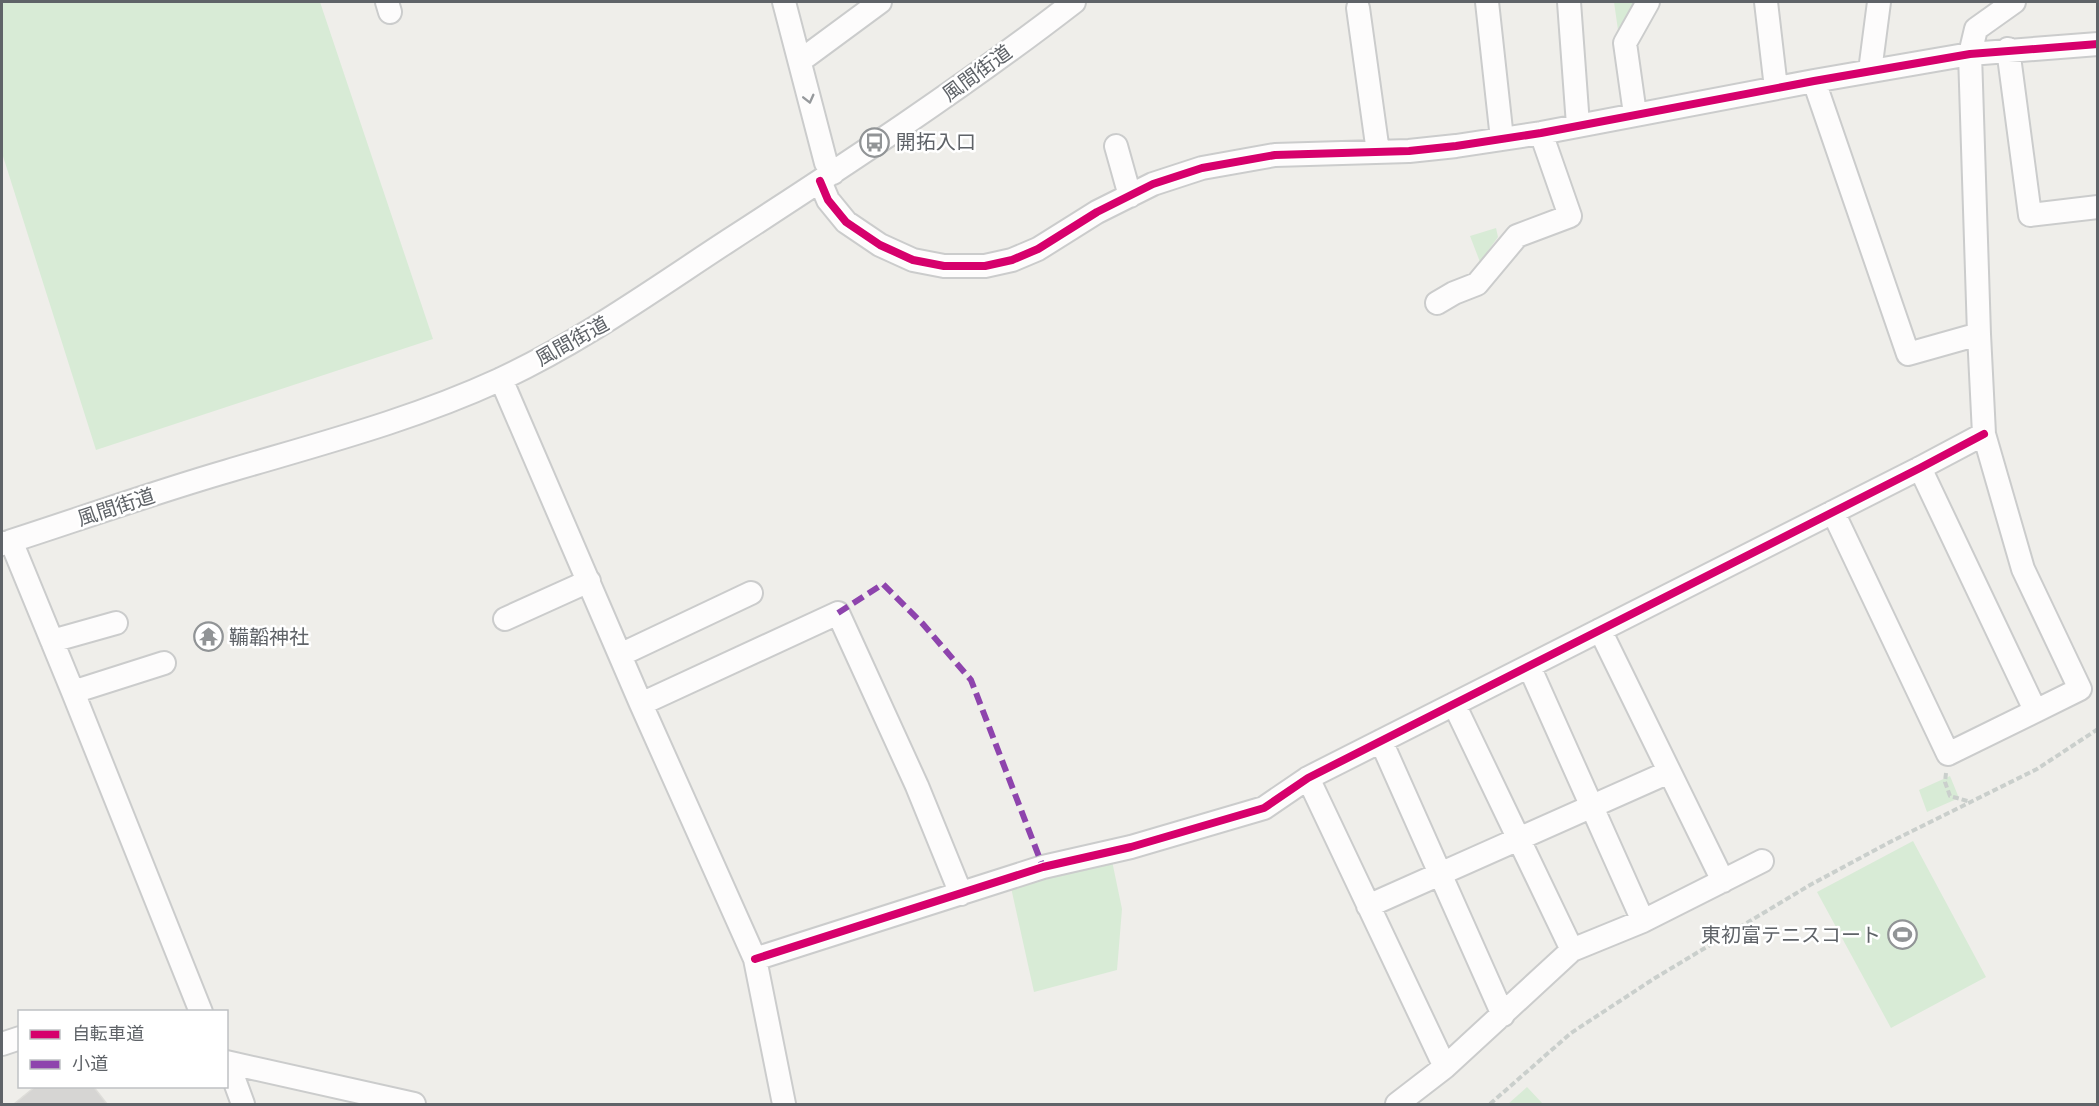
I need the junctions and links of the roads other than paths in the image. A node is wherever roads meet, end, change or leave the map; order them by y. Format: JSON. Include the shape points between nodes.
{"nodes":[{"id":1,"x":784,"y":2,"type":"edge"},
{"id":2,"x":880,"y":2,"type":"edge"},
{"id":3,"x":1074,"y":2,"type":"edge"},
{"id":4,"x":1487,"y":2,"type":"edge"},
{"id":5,"x":1569,"y":2,"type":"edge"},
{"id":6,"x":1648,"y":2,"type":"edge"},
{"id":7,"x":1766,"y":2,"type":"edge"},
{"id":8,"x":1880,"y":2,"type":"edge"},
{"id":9,"x":2014,"y":2,"type":"edge"},
{"id":10,"x":1358,"y":8,"type":"dead end"},
{"id":11,"x":2097,"y":44,"type":"edge"},
{"id":12,"x":2008,"y":49,"type":"junction"},
{"id":13,"x":1970,"y":54,"type":"junction"},
{"id":14,"x":800,"y":61,"type":"junction"},
{"id":15,"x":1870,"y":71,"type":"junction"},
{"id":16,"x":1814,"y":81,"type":"junction"},
{"id":17,"x":1776,"y":88,"type":"junction"},
{"id":18,"x":1635,"y":114,"type":"junction"},
{"id":19,"x":1578,"y":125,"type":"junction"},
{"id":20,"x":1541,"y":133,"type":"junction"},
{"id":21,"x":1502,"y":139,"type":"junction"},
{"id":22,"x":1116,"y":146,"type":"dead end"},
{"id":23,"x":1378,"y":152,"type":"junction"},
{"id":24,"x":827,"y":177,"type":"junction"},
{"id":25,"x":1130,"y":196,"type":"junction"},
{"id":26,"x":2097,"y":207,"type":"edge"},
{"id":27,"x":1437,"y":303,"type":"dead end"},
{"id":28,"x":1979,"y":334,"type":"junction"},
{"id":29,"x":501,"y":379,"type":"junction"},
{"id":30,"x":1984,"y":434,"type":"junction"},
{"id":31,"x":1920,"y":468,"type":"junction"},
{"id":32,"x":1833,"y":512,"type":"junction"},
{"id":33,"x":6,"y":542,"type":"edge"},
{"id":34,"x":589,"y":580,"type":"junction"},
{"id":35,"x":751,"y":593,"type":"dead end"},
{"id":36,"x":505,"y":619,"type":"dead end"},
{"id":37,"x":116,"y":623,"type":"dead end"},
{"id":38,"x":1600,"y":630,"type":"junction"},
{"id":39,"x":52,"y":641,"type":"junction"},
{"id":40,"x":620,"y":655,"type":"junction"},
{"id":41,"x":164,"y":663,"type":"dead end"},
{"id":42,"x":1529,"y":666,"type":"junction"},
{"id":43,"x":74,"y":692,"type":"junction"},
{"id":44,"x":641,"y":704,"type":"junction"},
{"id":45,"x":1455,"y":704,"type":"junction"},
{"id":46,"x":2035,"y":710,"type":"junction"},
{"id":47,"x":1381,"y":741,"type":"junction"},
{"id":48,"x":1669,"y":772,"type":"junction"},
{"id":49,"x":1308,"y":778,"type":"junction"},
{"id":50,"x":1592,"y":806,"type":"junction"},
{"id":51,"x":1519,"y":839,"type":"junction"},
{"id":52,"x":1762,"y":861,"type":"dead end"},
{"id":53,"x":1440,"y":874,"type":"junction"},
{"id":54,"x":1723,"y":882,"type":"junction"},
{"id":55,"x":961,"y":894,"type":"junction"},
{"id":56,"x":1368,"y":906,"type":"junction"},
{"id":57,"x":1643,"y":921,"type":"junction"},
{"id":58,"x":1572,"y":950,"type":"junction"},
{"id":59,"x":755,"y":959,"type":"junction"},
{"id":60,"x":201,"y":1010,"type":"edge"},
{"id":61,"x":1503,"y":1015,"type":"junction"},
{"id":62,"x":18,"y":1039,"type":"edge"},
{"id":63,"x":2,"y":1044,"type":"edge"},
{"id":64,"x":228,"y":1062,"type":"edge"},
{"id":65,"x":228,"y":1065,"type":"edge"},
{"id":66,"x":1446,"y":1067,"type":"junction"},
{"id":67,"x":243,"y":1104,"type":"edge"},
{"id":68,"x":414,"y":1104,"type":"edge"},
{"id":69,"x":783,"y":1104,"type":"edge"},
{"id":70,"x":1397,"y":1104,"type":"edge"}],
"edges":[{"from":1,"to":14,"type":"street"},
{"from":2,"to":14,"type":"street"},
{"from":3,"to":24,"type":"street","name":"風間街道"},
{"from":4,"to":21,"type":"street"},
{"from":5,"to":19,"type":"street"},
{"from":6,"to":18,"type":"street","via":[[1625,44]]},
{"from":7,"to":17,"type":"street"},
{"from":8,"to":15,"type":"street"},
{"from":9,"to":13,"type":"street","via":[[1976,28]]},
{"from":10,"to":23,"type":"street"},
{"from":11,"to":12,"type":"street"},
{"from":12,"to":13,"type":"street"},
{"from":12,"to":26,"type":"street","via":[[2030,215]]},
{"from":13,"to":15,"type":"street"},
{"from":13,"to":28,"type":"street"},
{"from":14,"to":24,"type":"street","one_way":true},
{"from":15,"to":16,"type":"street"},
{"from":16,"to":17,"type":"street"},
{"from":16,"to":28,"type":"street","via":[[1908,354]]},
{"from":17,"to":18,"type":"street"},
{"from":18,"to":19,"type":"street"},
{"from":19,"to":20,"type":"street"},
{"from":20,"to":21,"type":"street"},
{"from":20,"to":27,"type":"street","via":[[1570,216],[1517,236],[1477,284]]},
{"from":21,"to":23,"type":"street"},
{"from":22,"to":25,"type":"street"},
{"from":23,"to":25,"type":"street","via":[[1275,155],[1202,168]]},
{"from":24,"to":25,"type":"street","via":[[828,200],[846,222],[880,245],[913,260],[944,266],[985,266],[1012,260]]},
{"from":24,"to":29,"type":"street","name":"風間街道","via":[[616,316]]},
{"from":28,"to":30,"type":"street"},
{"from":29,"to":33,"type":"street","name":"風間街道","via":[[402,419]]},
{"from":29,"to":34,"type":"street"},
{"from":30,"to":31,"type":"street"},
{"from":30,"to":46,"type":"street","via":[[2023,569],[2080,689]]},
{"from":31,"to":32,"type":"street"},
{"from":31,"to":46,"type":"street"},
{"from":32,"to":38,"type":"street"},
{"from":32,"to":46,"type":"street","via":[[1948,754]]},
{"from":33,"to":39,"type":"street"},
{"from":34,"to":36,"type":"street"},
{"from":34,"to":40,"type":"street"},
{"from":35,"to":40,"type":"street"},
{"from":37,"to":39,"type":"street"},
{"from":38,"to":42,"type":"street"},
{"from":38,"to":48,"type":"street"},
{"from":39,"to":43,"type":"street"},
{"from":40,"to":44,"type":"street"},
{"from":41,"to":43,"type":"street"},
{"from":42,"to":45,"type":"street"},
{"from":42,"to":50,"type":"street"},
{"from":43,"to":60,"type":"street"},
{"from":44,"to":55,"type":"street","via":[[838,613]]},
{"from":44,"to":59,"type":"street"},
{"from":45,"to":47,"type":"street"},
{"from":45,"to":51,"type":"street"},
{"from":47,"to":49,"type":"street"},
{"from":47,"to":53,"type":"street"},
{"from":48,"to":50,"type":"street"},
{"from":48,"to":54,"type":"street"},
{"from":49,"to":55,"type":"street","via":[[1264,808],[1131,847],[1043,867]]},
{"from":49,"to":56,"type":"street"},
{"from":50,"to":51,"type":"street"},
{"from":50,"to":57,"type":"street"},
{"from":51,"to":53,"type":"street"},
{"from":51,"to":58,"type":"street"},
{"from":52,"to":54,"type":"street"},
{"from":53,"to":56,"type":"street"},
{"from":53,"to":61,"type":"street"},
{"from":54,"to":57,"type":"street"},
{"from":55,"to":59,"type":"street"},
{"from":56,"to":66,"type":"street"},
{"from":57,"to":58,"type":"street"},
{"from":58,"to":61,"type":"street"},
{"from":59,"to":69,"type":"street"},
{"from":61,"to":66,"type":"street"},
{"from":62,"to":63,"type":"street"},
{"from":64,"to":68,"type":"street"},
{"from":65,"to":67,"type":"street"},
{"from":66,"to":70,"type":"street"}]}
